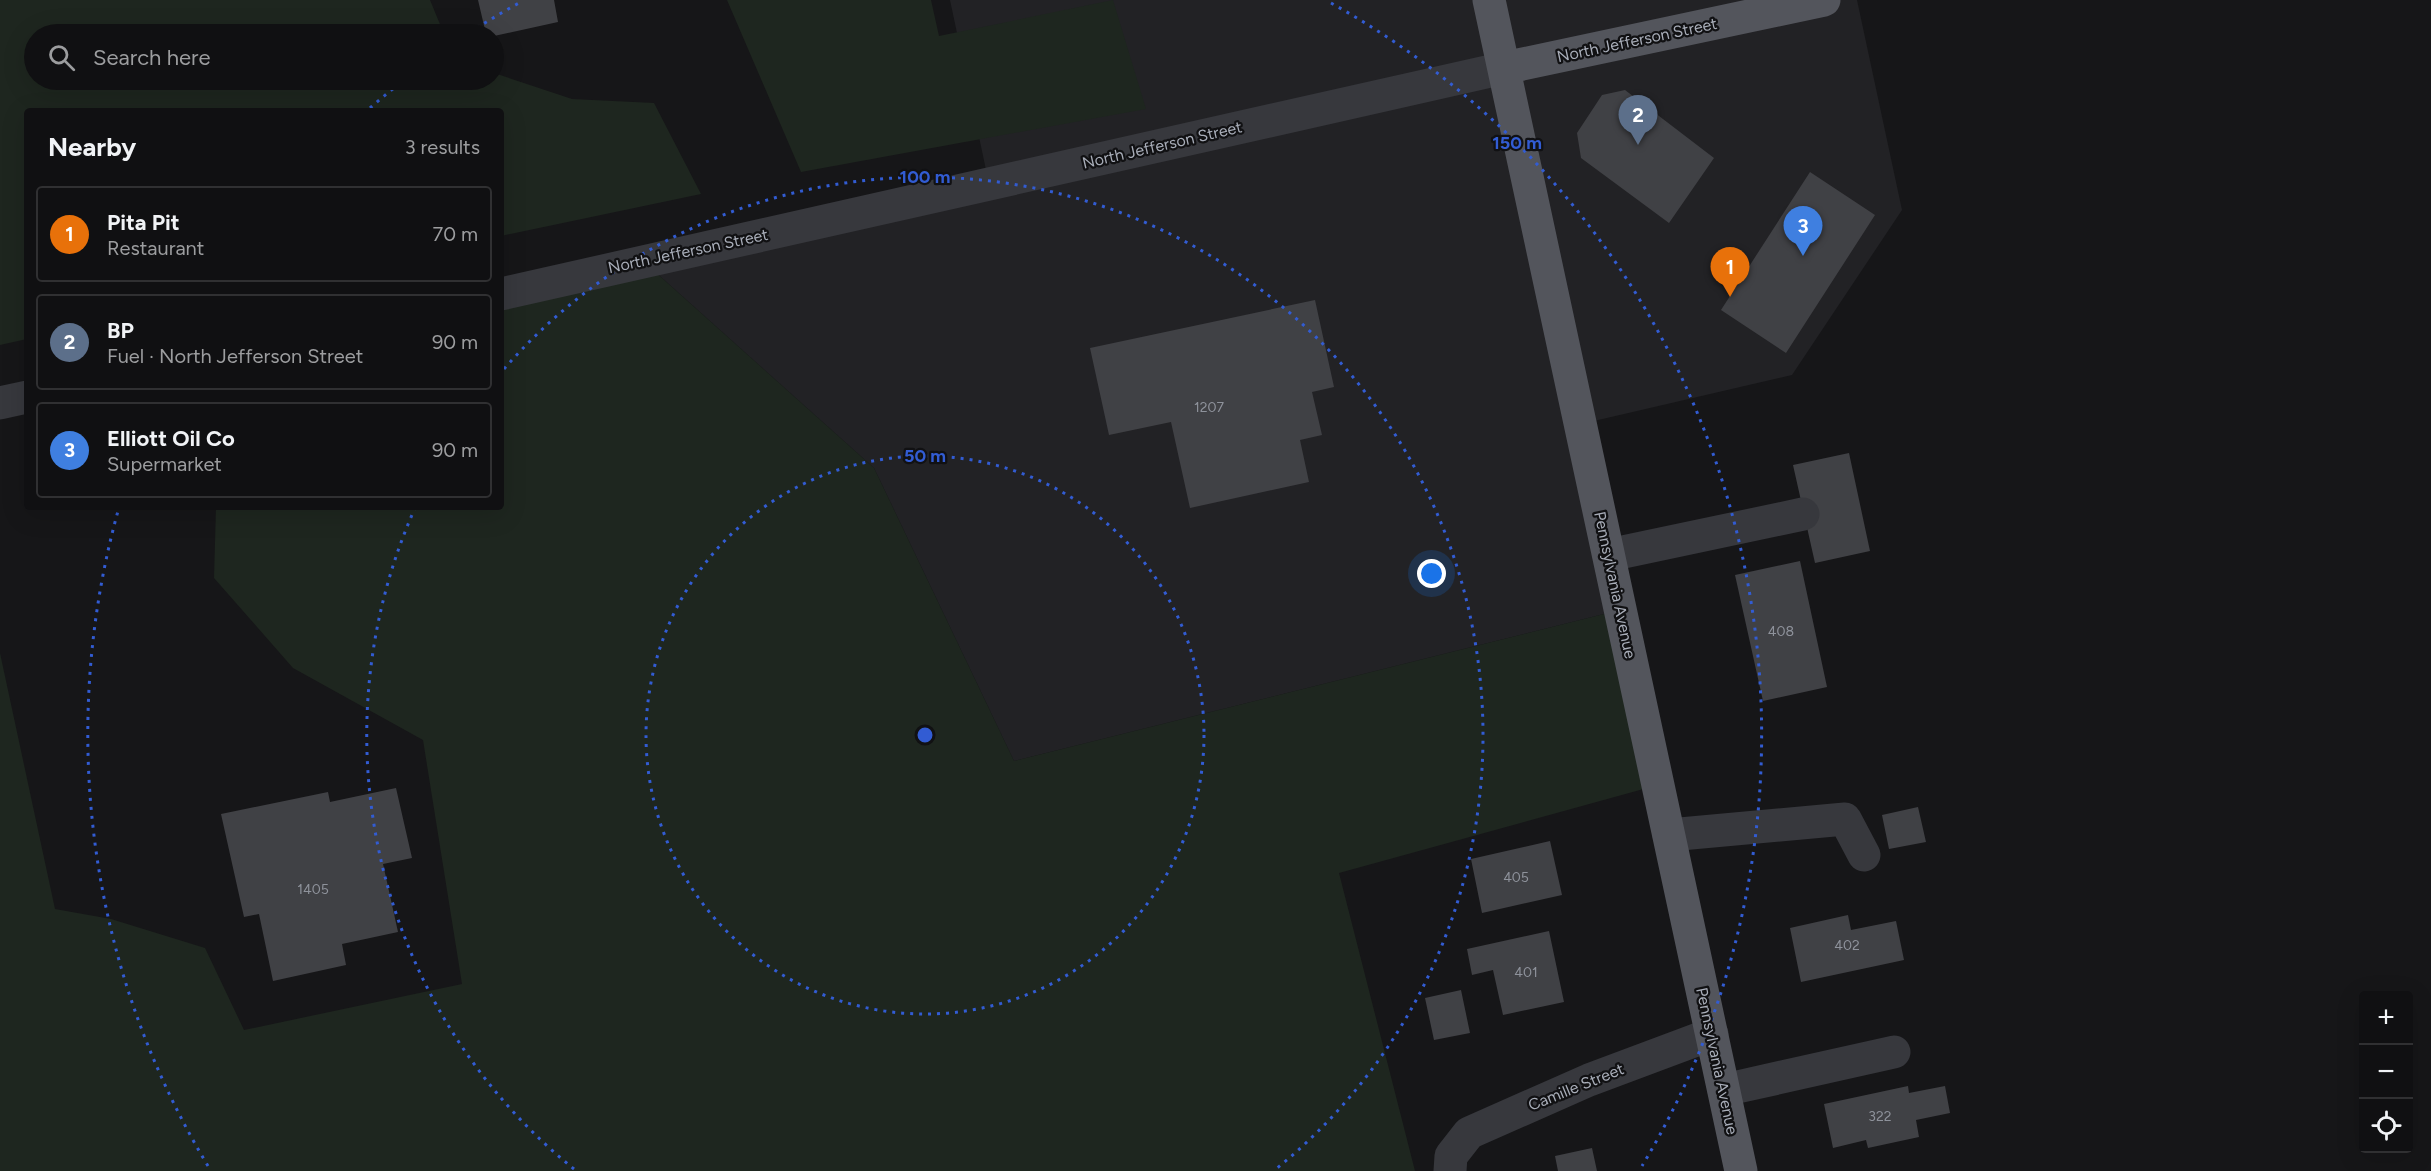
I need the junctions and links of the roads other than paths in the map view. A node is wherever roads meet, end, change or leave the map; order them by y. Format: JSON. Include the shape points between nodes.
{"nodes":[{"id":1,"x":1490,"y":0,"type":"edge"},
{"id":2,"x":1824,"y":0,"type":"edge"},
{"id":3,"x":1504,"y":68,"type":"junction"},
{"id":4,"x":504,"y":293,"type":"edge"},
{"id":5,"x":24,"y":398,"type":"edge"},
{"id":6,"x":0,"y":403,"type":"edge"},
{"id":7,"x":1803,"y":514,"type":"dead end"},
{"id":8,"x":1609,"y":555,"type":"junction"},
{"id":9,"x":1669,"y":835,"type":"junction"},
{"id":10,"x":1864,"y":855,"type":"dead end"},
{"id":11,"x":1712,"y":1034,"type":"junction"},
{"id":12,"x":1894,"y":1052,"type":"dead end"},
{"id":13,"x":1724,"y":1090,"type":"junction"},
{"id":14,"x":1451,"y":1163,"type":"edge"},
{"id":15,"x":1741,"y":1171,"type":"edge"}],
"edges":[{"from":1,"to":3,"type":"main road","name":"Pennsylvania Avenue"},
{"from":2,"to":3,"type":"main road","name":"North Jefferson Street"},
{"from":3,"to":4,"type":"street","name":"North Jefferson Street"},
{"from":3,"to":8,"type":"main road","name":"Pennsylvania Avenue"},
{"from":5,"to":6,"type":"street"},
{"from":7,"to":8,"type":"street"},
{"from":8,"to":9,"type":"main road","name":"Pennsylvania Avenue"},
{"from":9,"to":10,"type":"street","via":[[1845,819]]},
{"from":9,"to":11,"type":"main road","name":"Pennsylvania Avenue"},
{"from":11,"to":13,"type":"main road","name":"Pennsylvania Avenue"},
{"from":11,"to":14,"type":"street","name":"Camille Street","via":[[1588,1080],[1468,1132]]},
{"from":12,"to":13,"type":"street"},
{"from":13,"to":15,"type":"main road","name":"Pennsylvania Avenue"}]}
